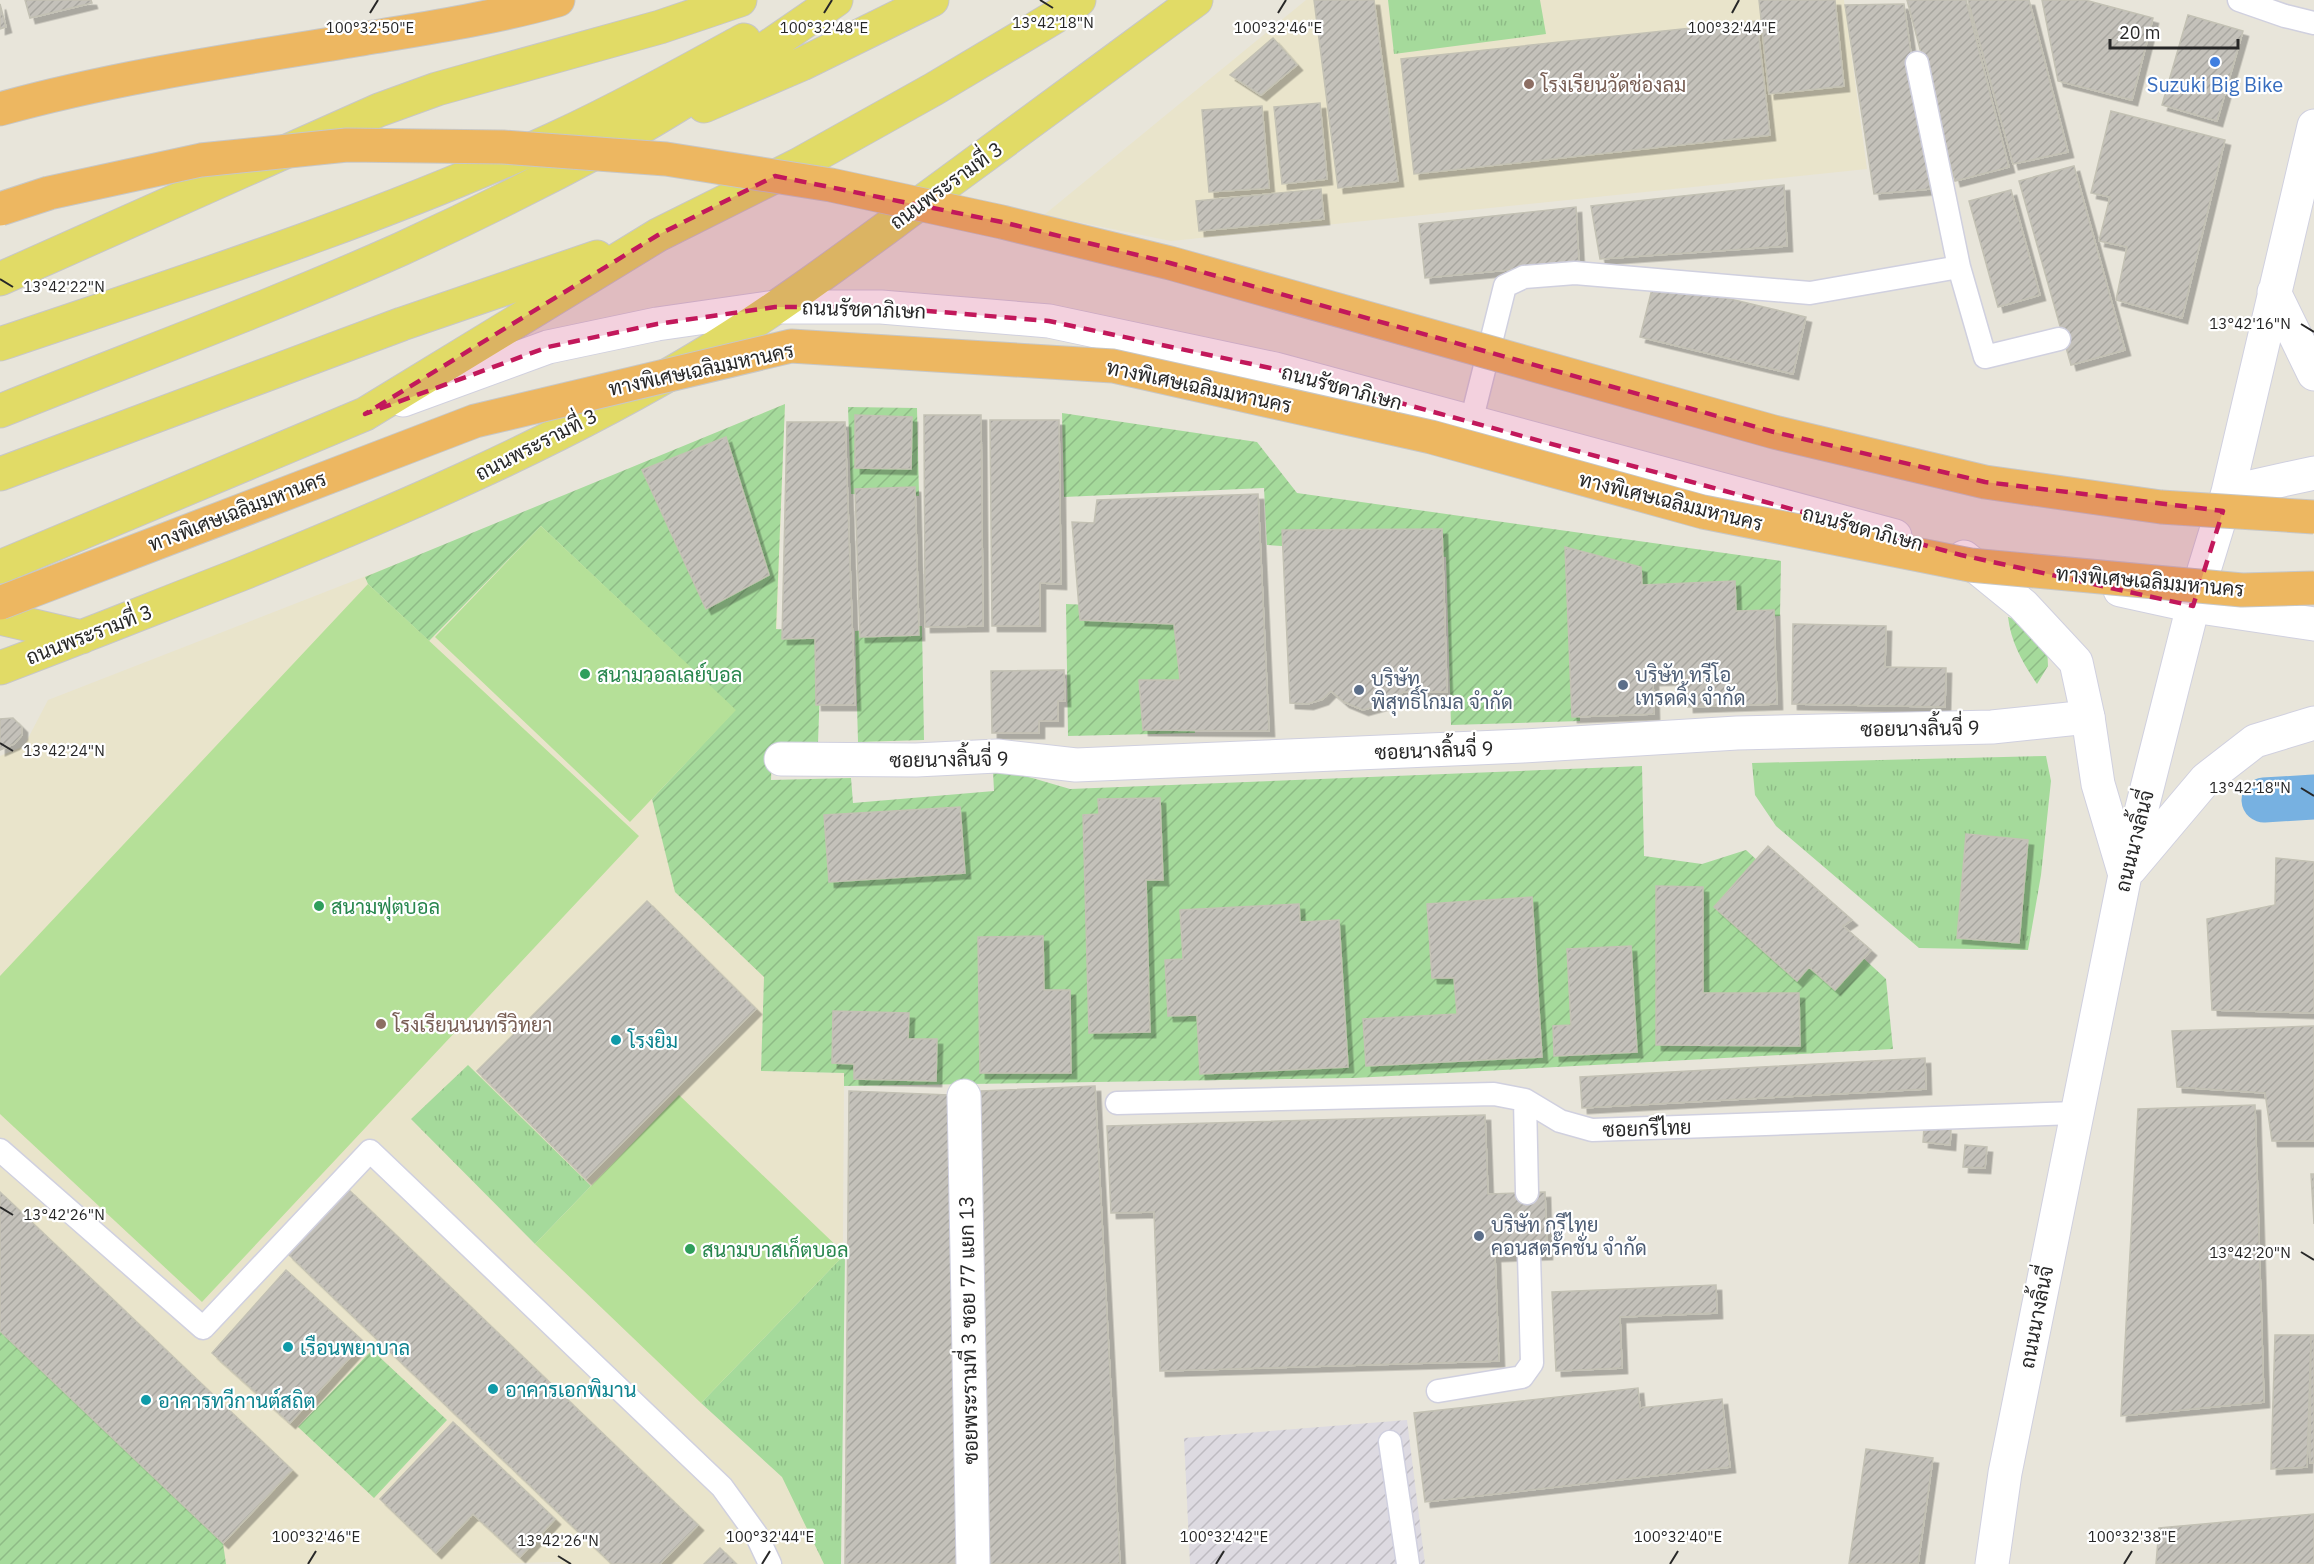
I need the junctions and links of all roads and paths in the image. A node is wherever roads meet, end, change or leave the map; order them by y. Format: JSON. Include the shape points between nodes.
{"nodes":[{"id":1,"x":558,"y":0,"type":"edge"},
{"id":2,"x":740,"y":0,"type":"edge"},
{"id":3,"x":815,"y":0,"type":"edge"},
{"id":4,"x":836,"y":0,"type":"edge"},
{"id":5,"x":932,"y":0,"type":"edge"},
{"id":6,"x":1090,"y":0,"type":"edge"},
{"id":7,"x":1196,"y":0,"type":"edge"},
{"id":8,"x":2239,"y":0,"type":"edge"},
{"id":9,"x":1069,"y":7,"type":"edge"},
{"id":10,"x":2314,"y":23,"type":"edge"},
{"id":11,"x":1917,"y":63,"type":"dead end"},
{"id":12,"x":0,"y":109,"type":"edge"},
{"id":13,"x":2314,"y":126,"type":"edge"},
{"id":14,"x":616,"y":141,"type":"junction"},
{"id":15,"x":0,"y":209,"type":"edge"},
{"id":16,"x":658,"y":235,"type":"junction"},
{"id":17,"x":1959,"y":267,"type":"junction"},
{"id":18,"x":0,"y":279,"type":"edge"},
{"id":19,"x":2274,"y":292,"type":"junction"},
{"id":20,"x":775,"y":307,"type":"junction"},
{"id":21,"x":2059,"y":339,"type":"dead end"},
{"id":22,"x":0,"y":344,"type":"edge"},
{"id":23,"x":2314,"y":374,"type":"edge"},
{"id":24,"x":0,"y":411,"type":"edge"},
{"id":25,"x":364,"y":414,"type":"junction"},
{"id":26,"x":1471,"y":422,"type":"junction"},
{"id":27,"x":2314,"y":473,"type":"edge"},
{"id":28,"x":0,"y":474,"type":"edge"},
{"id":29,"x":2229,"y":492,"type":"junction"},
{"id":30,"x":2314,"y":516,"type":"edge"},
{"id":31,"x":1961,"y":555,"type":"junction"},
{"id":32,"x":0,"y":567,"type":"edge"},
{"id":33,"x":2314,"y":588,"type":"edge"},
{"id":34,"x":0,"y":603,"type":"edge"},
{"id":35,"x":2193,"y":606,"type":"junction"},
{"id":36,"x":0,"y":618,"type":"edge"},
{"id":37,"x":2314,"y":624,"type":"edge"},
{"id":38,"x":82,"y":637,"type":"junction"},
{"id":39,"x":0,"y":668,"type":"edge"},
{"id":40,"x":2088,"y":717,"type":"junction"},
{"id":41,"x":2314,"y":723,"type":"edge"},
{"id":42,"x":781,"y":759,"type":"dead end"},
{"id":43,"x":2125,"y":875,"type":"junction"},
{"id":44,"x":964,"y":1096,"type":"dead end"},
{"id":45,"x":1525,"y":1100,"type":"junction"},
{"id":46,"x":1117,"y":1103,"type":"dead end"},
{"id":47,"x":2076,"y":1113,"type":"junction"},
{"id":48,"x":0,"y":1150,"type":"edge"},
{"id":49,"x":1527,"y":1193,"type":"dead end"},
{"id":50,"x":1529,"y":1255,"type":"dead end"},
{"id":51,"x":1438,"y":1391,"type":"dead end"},
{"id":52,"x":1390,"y":1442,"type":"dead end"},
{"id":53,"x":770,"y":1564,"type":"edge"},
{"id":54,"x":973,"y":1564,"type":"edge"},
{"id":55,"x":1408,"y":1564,"type":"edge"},
{"id":56,"x":1992,"y":1564,"type":"edge"}],
"edges":[{"from":1,"to":12,"type":"highway","via":[[462,22],[86,87]]},
{"from":2,"to":18,"type":"main road","via":[[660,27],[437,89],[379,110]]},
{"from":3,"to":22,"type":"main road","via":[[617,108],[482,170],[171,287]]},
{"from":4,"to":14,"type":"main road","via":[[698,94]]},
{"from":5,"to":14,"type":"main road","via":[[744,90]]},
{"from":6,"to":9,"type":"main road"},
{"from":7,"to":20,"type":"main road","name":"ถนนพระรามที่ 3"},
{"from":8,"to":10,"type":"lane"},
{"from":9,"to":16,"type":"main road","via":[[798,165]]},
{"from":11,"to":17,"type":"lane"},
{"from":13,"to":19,"type":"main road","name":"ถนนนางลิ้นจี่"},
{"from":14,"to":24,"type":"main road","via":[[400,249]]},
{"from":15,"to":30,"type":"highway","bridge":true,"via":[[50,193],[201,160],[347,146],[503,147],[666,159],[831,185],[1170,263],[1774,432],[1985,482],[2161,507]]},
{"from":16,"to":25,"type":"main road"},
{"from":16,"to":28,"type":"main road","via":[[402,324]]},
{"from":17,"to":21,"type":"lane","via":[[1985,357]]},
{"from":17,"to":26,"type":"lane","via":[[1809,293],[1575,273],[1524,277],[1505,286]]},
{"from":19,"to":23,"type":"main road"},
{"from":19,"to":29,"type":"main road","name":"ถนนนางลิ้นจี่"},
{"from":20,"to":25,"type":"main road","name":"ถนนรัชดาภิเษก","via":[[657,324],[548,347]]},
{"from":20,"to":26,"type":"main road","name":"ถนนรัชดาภิเษก","via":[[881,307],[1049,321],[1275,369]]},
{"from":20,"to":38,"type":"main road","name":"ถนนพระรามที่ 3","via":[[707,351],[560,434],[319,542]]},
{"from":25,"to":32,"type":"main road"},
{"from":26,"to":31,"type":"main road","name":"ถนนรัชดาภิเษก"},
{"from":27,"to":29,"type":"main road"},
{"from":29,"to":35,"type":"main road","name":"ถนนนางลิ้นจี่"},
{"from":31,"to":35,"type":"main road","name":"ถนนรัชดาภิเษก"},
{"from":31,"to":40,"type":"main road","via":[[2023,605],[2076,662]]},
{"from":33,"to":34,"type":"highway","name":"ทางพิเศษเฉลิมมหานคร","bridge":true,"via":[[2242,590],[1970,565],[1703,512],[1431,437],[1113,366],[790,346],[475,421]]},
{"from":35,"to":37,"type":"main road","name":"ถนนรัชดาภิเษก"},
{"from":35,"to":43,"type":"main road","name":"ถนนนางลิ้นจี่"},
{"from":36,"to":38,"type":"main road"},
{"from":38,"to":39,"type":"main road","name":"ถนนพระรามที่ 3"},
{"from":40,"to":42,"type":"main road","name":"ซอยนางลิ้นจี่ 9","via":[[1992,727],[1737,733],[1076,765],[997,756]]},
{"from":40,"to":43,"type":"main road","via":[[2098,784]]},
{"from":41,"to":43,"type":"main road","via":[[2255,741],[2206,779]]},
{"from":43,"to":47,"type":"main road","name":"ถนนนางลิ้นจี่"},
{"from":44,"to":54,"type":"main road","name":"ซอยพระรามที่ 3 ซอย 77 แยก 13"},
{"from":45,"to":46,"type":"lane","name":"ซอยกรีไทย","via":[[1494,1094]]},
{"from":45,"to":47,"type":"lane","name":"ซอยกรีไทย","via":[[1560,1121],[1592,1130]]},
{"from":45,"to":49,"type":"lane"},
{"from":47,"to":56,"type":"main road","name":"ถนนนางลิ้นจี่","via":[[2005,1473]]},
{"from":48,"to":53,"type":"lane","via":[[203,1328],[370,1151],[722,1487],[756,1534]]},
{"from":50,"to":51,"type":"lane","via":[[1532,1363],[1522,1377]]},
{"from":52,"to":55,"type":"lane"}]}
